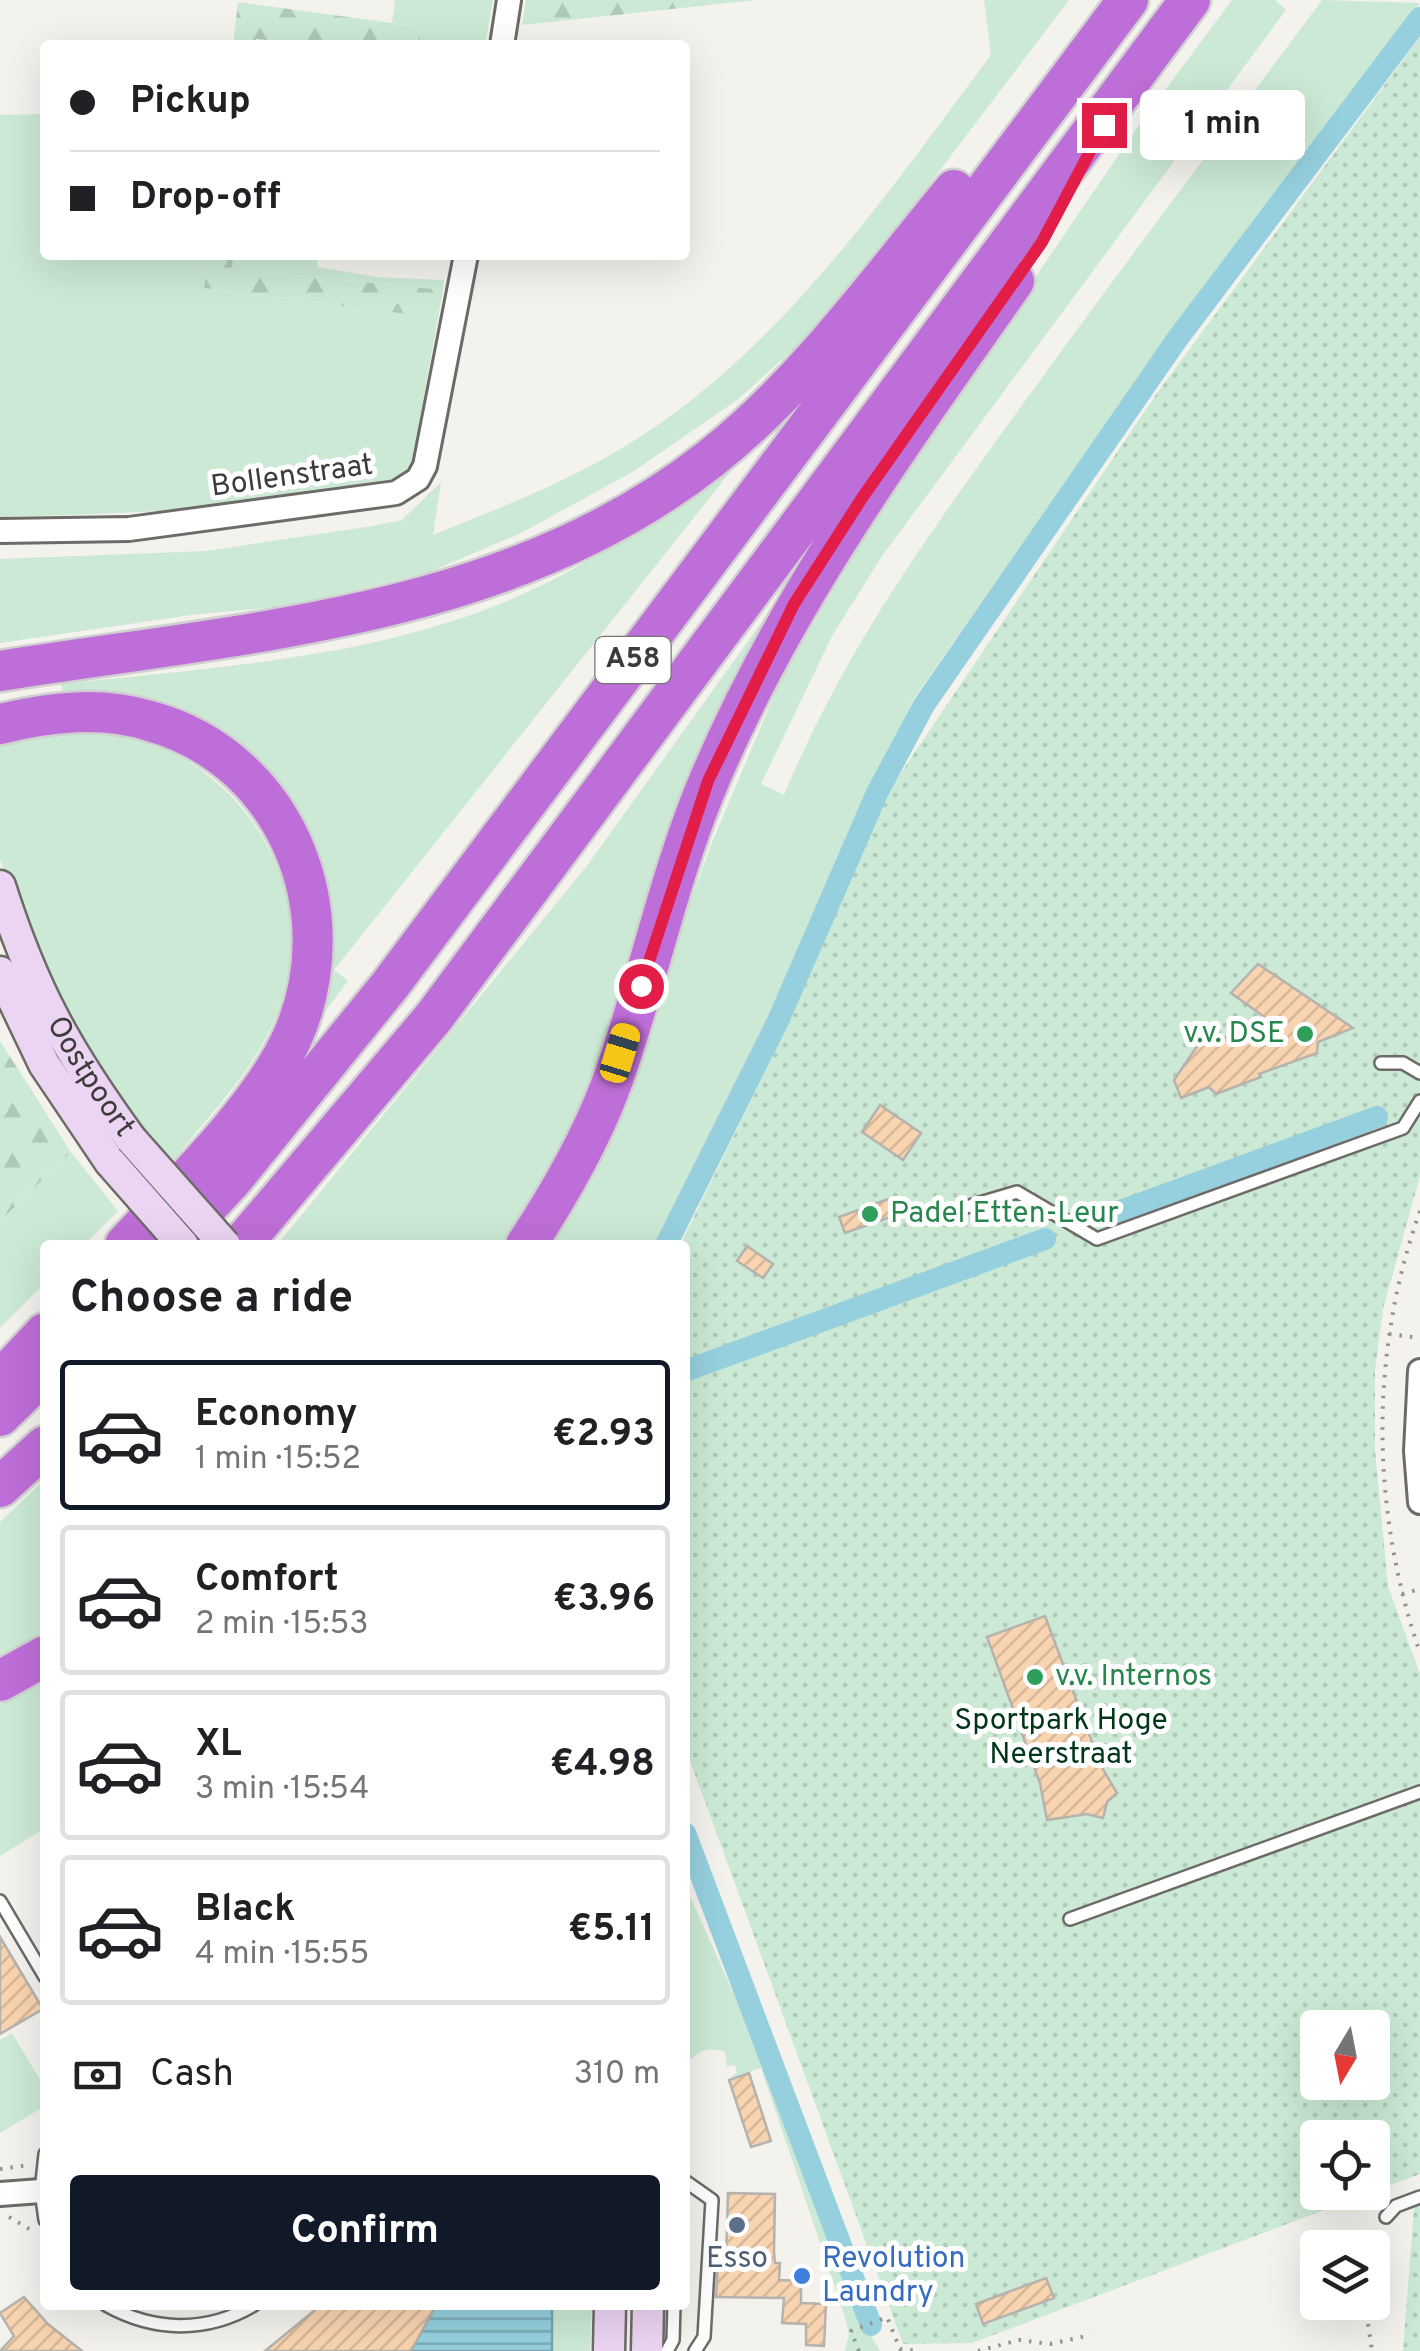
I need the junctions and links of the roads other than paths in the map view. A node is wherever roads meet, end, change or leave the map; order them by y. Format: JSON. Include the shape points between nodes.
{"nodes":[{"id":1,"x":509,"y":0,"type":"edge"},
{"id":2,"x":1128,"y":0,"type":"edge"},
{"id":3,"x":1190,"y":0,"type":"edge"},
{"id":4,"x":503,"y":40,"type":"edge"},
{"id":5,"x":1080,"y":64,"type":"junction"},
{"id":6,"x":1120,"y":96,"type":"junction"},
{"id":7,"x":465,"y":260,"type":"edge"},
{"id":8,"x":0,"y":531,"type":"edge"},
{"id":9,"x":0,"y":672,"type":"edge"},
{"id":10,"x":0,"y":724,"type":"edge"},
{"id":11,"x":0,"y":886,"type":"edge"},
{"id":12,"x":0,"y":972,"type":"edge"},
{"id":13,"x":1382,"y":1062,"type":"dead end"},
{"id":14,"x":1420,"y":1073,"type":"edge"},
{"id":15,"x":1420,"y":1101,"type":"edge"},
{"id":16,"x":936,"y":1216,"type":"dead end"},
{"id":17,"x":129,"y":1240,"type":"edge"},
{"id":18,"x":176,"y":1240,"type":"edge"},
{"id":19,"x":180,"y":1240,"type":"edge"},
{"id":20,"x":221,"y":1240,"type":"edge"},
{"id":21,"x":244,"y":1240,"type":"edge"},
{"id":22,"x":529,"y":1240,"type":"edge"},
{"id":23,"x":40,"y":1339,"type":"edge"},
{"id":24,"x":1420,"y":1371,"type":"edge"},
{"id":25,"x":40,"y":1377,"type":"edge"},
{"id":26,"x":0,"y":1381,"type":"edge"},
{"id":27,"x":0,"y":1416,"type":"edge"},
{"id":28,"x":40,"y":1451,"type":"edge"},
{"id":29,"x":0,"y":1487,"type":"edge"},
{"id":30,"x":1420,"y":1502,"type":"edge"},
{"id":31,"x":40,"y":1659,"type":"edge"},
{"id":32,"x":0,"y":1681,"type":"edge"},
{"id":33,"x":1420,"y":1792,"type":"edge"},
{"id":34,"x":0,"y":1901,"type":"edge"},
{"id":35,"x":1070,"y":1919,"type":"dead end"},
{"id":36,"x":40,"y":1969,"type":"edge"},
{"id":37,"x":690,"y":2185,"type":"edge"},
{"id":38,"x":40,"y":2192,"type":"edge"},
{"id":39,"x":0,"y":2194,"type":"edge"},
{"id":40,"x":1420,"y":2197,"type":"edge"},
{"id":41,"x":1386,"y":2217,"type":"dead end"},
{"id":42,"x":118,"y":2310,"type":"edge"},
{"id":43,"x":246,"y":2310,"type":"edge"},
{"id":44,"x":610,"y":2310,"type":"edge"},
{"id":45,"x":648,"y":2310,"type":"edge"},
{"id":46,"x":674,"y":2310,"type":"edge"},
{"id":47,"x":609,"y":2351,"type":"edge"},
{"id":48,"x":647,"y":2351,"type":"edge"},
{"id":49,"x":666,"y":2351,"type":"edge"},
{"id":50,"x":695,"y":2351,"type":"edge"}],
"edges":[{"from":1,"to":4,"type":"street"},
{"from":2,"to":5,"type":"highway","number":"A58"},
{"from":3,"to":6,"type":"highway","number":"A58"},
{"from":5,"to":9,"type":"highway","number":"A58","via":[[1006,128],[812,361],[710,459],[586,539],[497,577],[392,607]]},
{"from":5,"to":18,"type":"highway","number":"A58","via":[[390,984]]},
{"from":6,"to":21,"type":"highway","number":"A58","via":[[434,1017]]},
{"from":6,"to":22,"type":"highway","number":"A58","via":[[1042,242],[794,604],[708,781],[610,1086]]},
{"from":7,"to":8,"type":"street","name":"Bollenstraat","via":[[425,466],[418,480],[396,494],[129,528]]},
{"from":10,"to":17,"type":"highway","via":[[50,712],[93,712],[151,721],[205,745],[252,781],[288,829],[313,902],[312,970],[292,1038],[212,1148]]},
{"from":11,"to":20,"type":"main road","name":"Oostpoort","bridge":true,"via":[[24,962],[65,1046],[131,1139]]},
{"from":12,"to":19,"type":"main road","name":"Oostpoort","bridge":true,"via":[[44,1064],[110,1162]]},
{"from":13,"to":14,"type":"lane"},
{"from":15,"to":16,"type":"lane","via":[[1403,1128],[1098,1239],[1017,1192]]},
{"from":23,"to":26,"type":"highway"},
{"from":24,"to":30,"type":"street"},
{"from":25,"to":27,"type":"highway"},
{"from":28,"to":29,"type":"highway"},
{"from":31,"to":32,"type":"highway"},
{"from":33,"to":35,"type":"lane"},
{"from":34,"to":36,"type":"lane"},
{"from":37,"to":50,"type":"lane","via":[[712,2200],[704,2336]]},
{"from":38,"to":39,"type":"street"},
{"from":40,"to":41,"type":"lane"},
{"from":42,"to":43,"type":"lane","via":[[148,2323],[190,2327]]},
{"from":44,"to":47,"type":"main road"},
{"from":45,"to":48,"type":"main road"},
{"from":46,"to":49,"type":"lane"}]}
